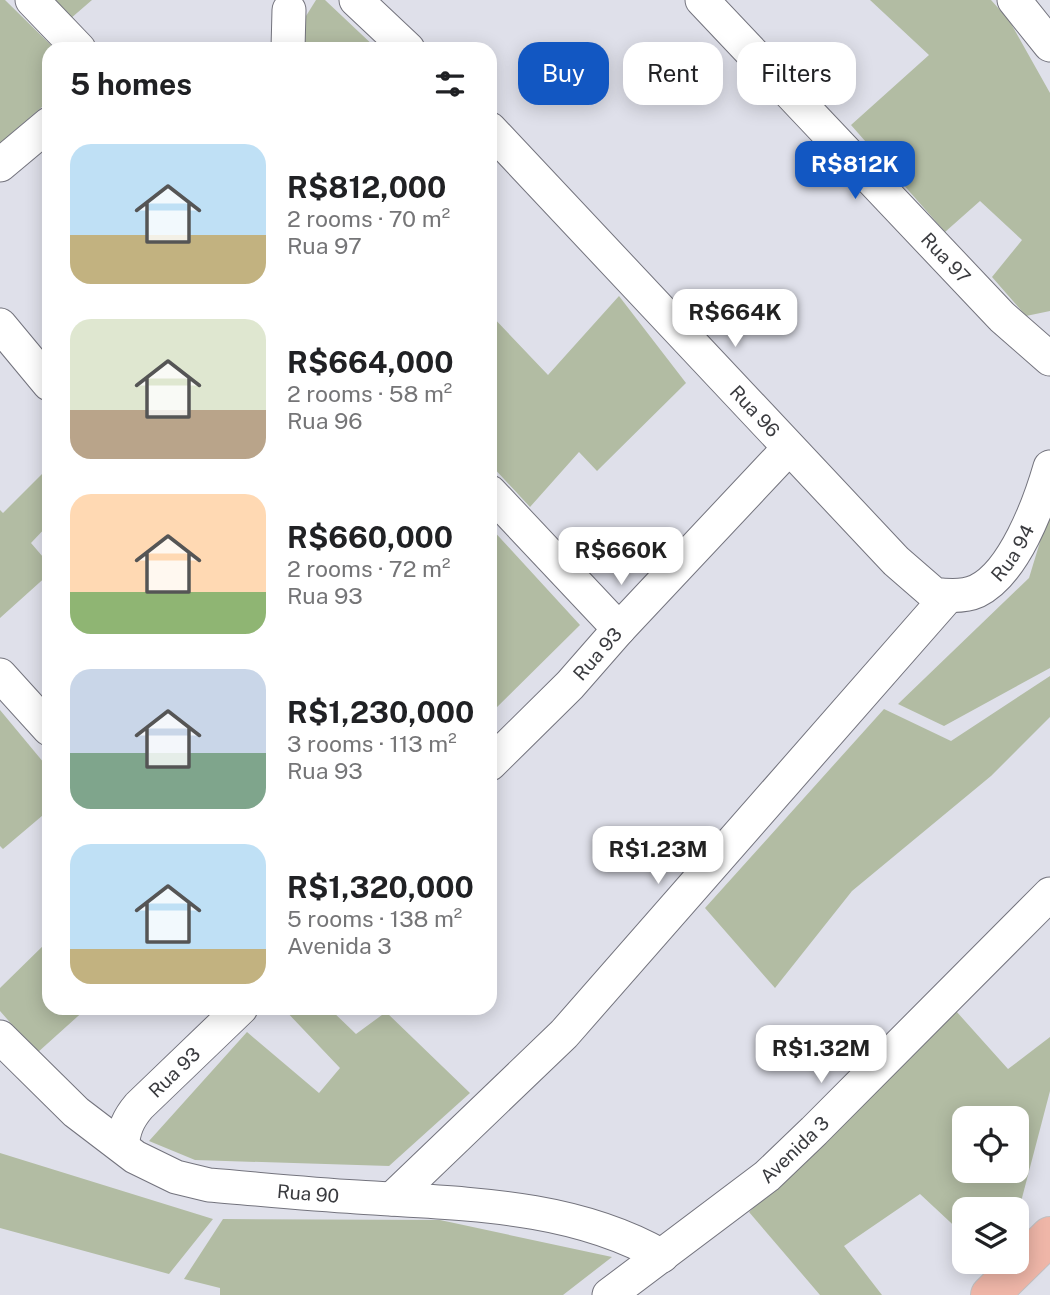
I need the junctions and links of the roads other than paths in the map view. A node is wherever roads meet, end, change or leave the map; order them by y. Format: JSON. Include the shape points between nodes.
{"nodes":[{"id":1,"x":32,"y":0,"type":"edge"},
{"id":2,"x":356,"y":0,"type":"edge"},
{"id":3,"x":702,"y":0,"type":"edge"},
{"id":4,"x":1014,"y":0,"type":"edge"},
{"id":5,"x":290,"y":3,"type":"edge"},
{"id":6,"x":72,"y":42,"type":"edge"},
{"id":7,"x":288,"y":42,"type":"edge"},
{"id":8,"x":401,"y":42,"type":"edge"},
{"id":9,"x":1050,"y":45,"type":"edge"},
{"id":10,"x":42,"y":130,"type":"edge"},
{"id":11,"x":497,"y":136,"type":"edge"},
{"id":12,"x":0,"y":165,"type":"edge"},
{"id":13,"x":0,"y":325,"type":"edge"},
{"id":14,"x":1050,"y":359,"type":"edge"},
{"id":15,"x":42,"y":376,"type":"edge"},
{"id":16,"x":789,"y":448,"type":"junction"},
{"id":17,"x":1050,"y":467,"type":"edge"},
{"id":18,"x":497,"y":499,"type":"edge"},
{"id":19,"x":963,"y":593,"type":"junction"},
{"id":20,"x":619,"y":629,"type":"junction"},
{"id":21,"x":0,"y":675,"type":"edge"},
{"id":22,"x":42,"y":721,"type":"edge"},
{"id":23,"x":497,"y":757,"type":"edge"},
{"id":24,"x":1050,"y":894,"type":"edge"},
{"id":25,"x":234,"y":1015,"type":"edge"},
{"id":26,"x":0,"y":1037,"type":"edge"},
{"id":27,"x":122,"y":1146,"type":"junction"},
{"id":28,"x":392,"y":1199,"type":"junction"},
{"id":29,"x":1050,"y":1236,"type":"edge"},
{"id":30,"x":662,"y":1256,"type":"junction"},
{"id":31,"x":608,"y":1295,"type":"edge"},
{"id":32,"x":989,"y":1295,"type":"edge"}],
"edges":[{"from":1,"to":6,"type":"street"},
{"from":2,"to":8,"type":"street"},
{"from":3,"to":14,"type":"street","name":"Rua 97","via":[[1002,317]]},
{"from":4,"to":9,"type":"street"},
{"from":5,"to":7,"type":"street"},
{"from":10,"to":12,"type":"street"},
{"from":11,"to":16,"type":"street","name":"Rua 96"},
{"from":13,"to":15,"type":"street"},
{"from":16,"to":19,"type":"street","name":"Rua 96","via":[[896,561],[934,594]]},
{"from":16,"to":20,"type":"street","name":"Rua 93"},
{"from":17,"to":19,"type":"street","name":"Rua 94","via":[[1040,500],[1005,566],[993,579]]},
{"from":18,"to":20,"type":"street"},
{"from":19,"to":28,"type":"street","name":"Rua 94","via":[[565,1034]]},
{"from":20,"to":23,"type":"street","name":"Rua 93"},
{"from":21,"to":22,"type":"street"},
{"from":24,"to":30,"type":"street","name":"Avenida 3","via":[[776,1167]]},
{"from":25,"to":27,"type":"street","name":"Rua 93","via":[[130,1116]]},
{"from":26,"to":27,"type":"street","name":"Rua 90","via":[[76,1112]]},
{"from":27,"to":28,"type":"street","name":"Rua 90","via":[[155,1169],[209,1185]]},
{"from":28,"to":30,"type":"street","name":"Rua 90","via":[[535,1213],[611,1231]]},
{"from":29,"to":32,"type":"main road"},
{"from":30,"to":31,"type":"street","name":"Avenida 3"}]}
